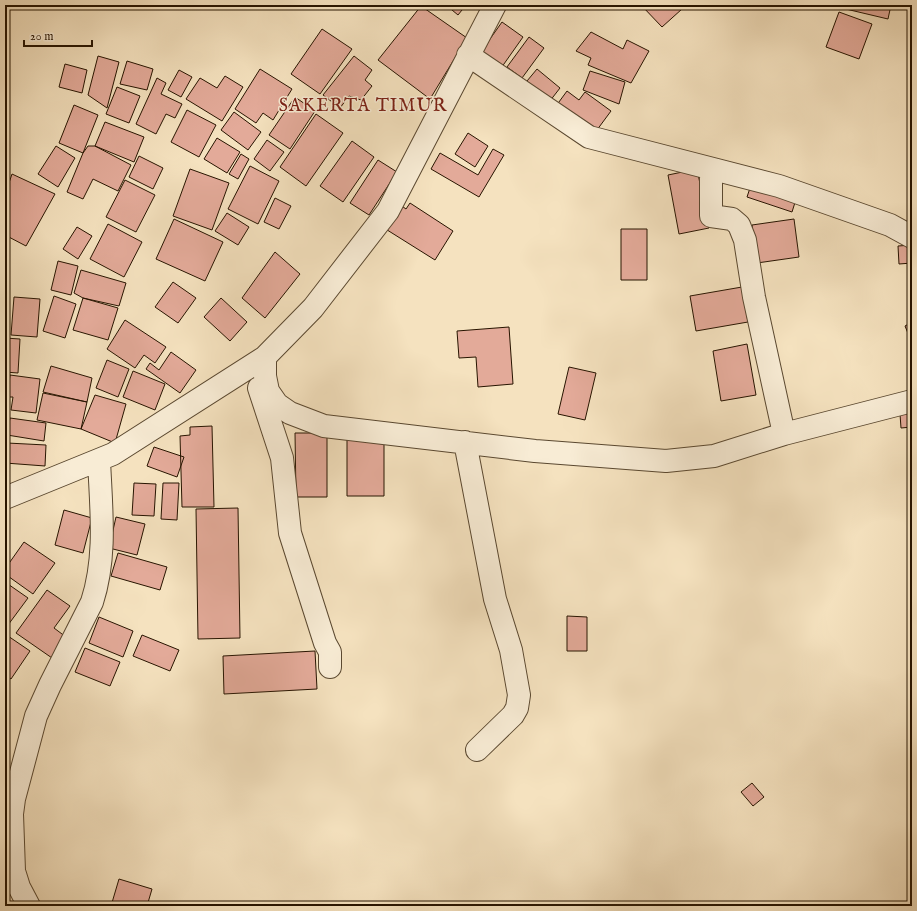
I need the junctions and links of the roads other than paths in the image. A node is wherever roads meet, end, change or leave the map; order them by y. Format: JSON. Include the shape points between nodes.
{"nodes":[{"id":1,"x":495,"y":5,"type":"edge"},
{"id":2,"x":468,"y":55,"type":"junction"},
{"id":3,"x":711,"y":169,"type":"junction"},
{"id":4,"x":912,"y":237,"type":"edge"},
{"id":5,"x":265,"y":367,"type":"junction"},
{"id":6,"x":912,"y":401,"type":"edge"},
{"id":7,"x":784,"y":434,"type":"junction"},
{"id":8,"x":465,"y":442,"type":"junction"},
{"id":9,"x":99,"y":460,"type":"junction"},
{"id":10,"x":5,"y":498,"type":"edge"},
{"id":11,"x":330,"y":667,"type":"dead end"},
{"id":12,"x":477,"y":750,"type":"dead end"},
{"id":13,"x":29,"y":906,"type":"edge"}],
"edges":[{"from":1,"to":2,"type":"street"},
{"from":2,"to":3,"type":"street","via":[[589,137]]},
{"from":2,"to":5,"type":"street","via":[[388,211]]},
{"from":3,"to":4,"type":"street","via":[[779,186],[890,225]]},
{"from":3,"to":7,"type":"street","via":[[711,216],[732,220],[739,226],[745,240],[754,297]]},
{"from":5,"to":8,"type":"street","via":[[268,391],[277,404],[290,413],[318,424]]},
{"from":5,"to":9,"type":"street"},
{"from":5,"to":11,"type":"street","via":[[258,383],[282,458],[290,533],[330,652]]},
{"from":6,"to":7,"type":"street"},
{"from":7,"to":8,"type":"street","via":[[714,456],[666,461],[535,451]]},
{"from":8,"to":12,"type":"street","via":[[495,599],[512,650],[519,695],[513,715]]},
{"from":9,"to":10,"type":"street"},
{"from":9,"to":13,"type":"street","via":[[102,547],[96,589],[36,716],[14,799],[14,871]]}]}
